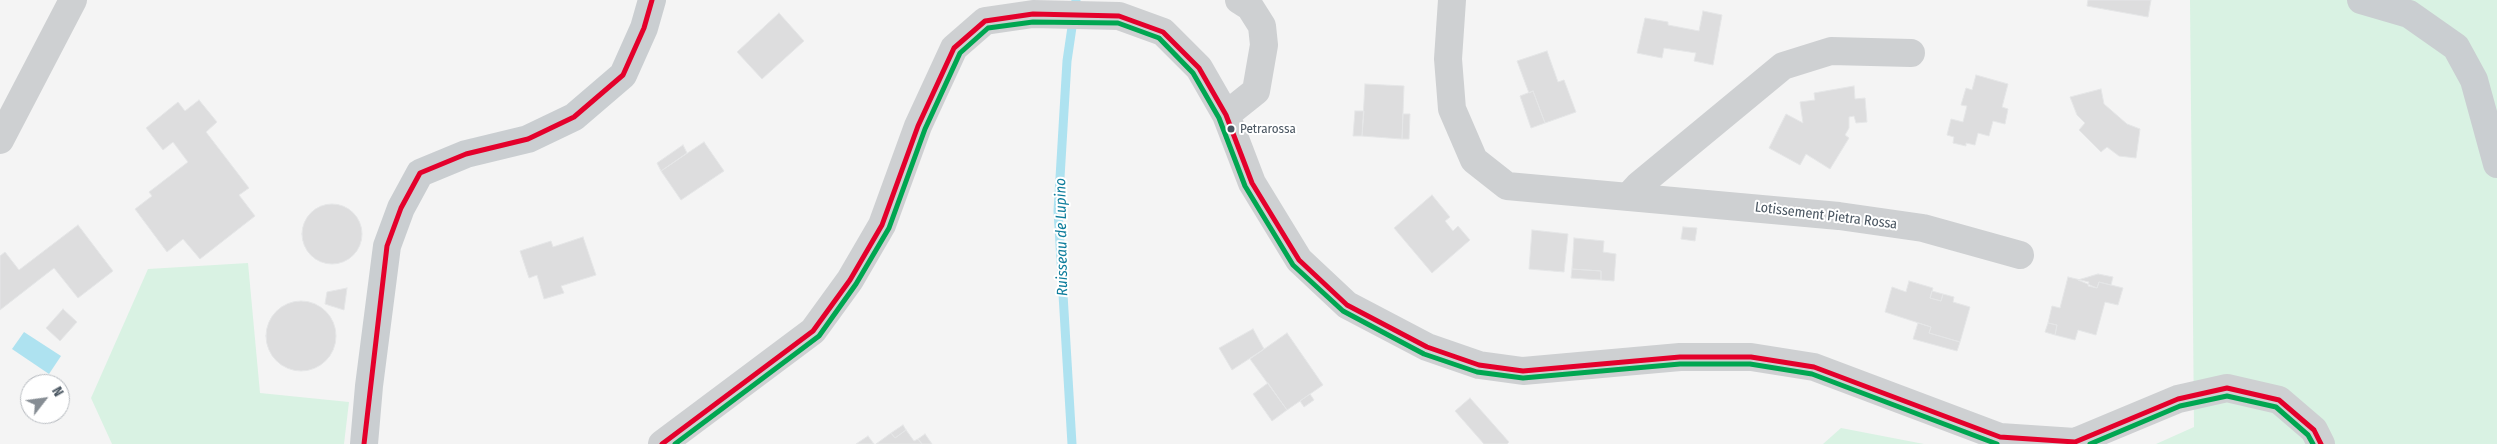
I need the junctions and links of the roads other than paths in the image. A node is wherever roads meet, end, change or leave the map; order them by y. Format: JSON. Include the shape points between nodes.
{"nodes":[{"id":1,"x":73,"y":0,"type":"edge"},
{"id":2,"x":652,"y":0,"type":"edge"},
{"id":3,"x":1239,"y":0,"type":"edge"},
{"id":4,"x":1452,"y":0,"type":"edge"},
{"id":5,"x":2361,"y":0,"type":"edge"},
{"id":6,"x":1022,"y":10,"type":"edge"},
{"id":7,"x":1911,"y":53,"type":"dead end"},
{"id":8,"x":1226,"y":115,"type":"junction"},
{"id":9,"x":0,"y":140,"type":"edge"},
{"id":10,"x":2497,"y":164,"type":"edge"},
{"id":11,"x":1628,"y":197,"type":"junction"},
{"id":12,"x":2020,"y":255,"type":"dead end"},
{"id":13,"x":364,"y":444,"type":"edge"},
{"id":14,"x":662,"y":444,"type":"edge"},
{"id":15,"x":2321,"y":444,"type":"edge"}],
"edges":[{"from":1,"to":9,"type":"street"},
{"from":2,"to":13,"type":"main road","via":[[644,28],[623,75],[574,117],[528,139],[466,154],[420,173],[401,208],[387,246]]},
{"from":3,"to":8,"type":"street","via":[[1250,8],[1262,26],[1264,45],[1256,91]]},
{"from":4,"to":11,"type":"street","name":"Lotissement Pietra Rossa","via":[[1448,59],[1452,110],[1474,160],[1506,186]]},
{"from":5,"to":10,"type":"main road","via":[[2409,14],[2456,47],[2474,80]]},
{"from":6,"to":8,"type":"street","via":[[1119,16],[1164,32],[1199,68]]},
{"from":6,"to":14,"type":"street","via":[[985,22],[954,48],[918,126],[882,225],[850,280],[813,331]]},
{"from":7,"to":11,"type":"street","via":[[1831,51],[1783,66]]},
{"from":8,"to":15,"type":"street","via":[[1252,183],[1299,260],[1347,305],[1427,347],[1479,365],[1523,371],[1680,357],[1751,357],[1814,367],[2000,437],[2075,442],[2178,399],[2227,388],[2279,400],[2314,430]]},
{"from":11,"to":12,"type":"street","name":"Lotissement Pietra Rossa","via":[[1923,228]]}]}
